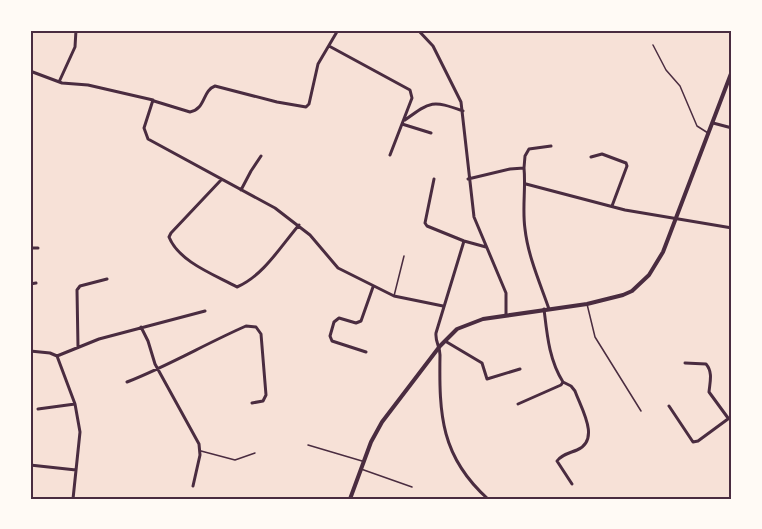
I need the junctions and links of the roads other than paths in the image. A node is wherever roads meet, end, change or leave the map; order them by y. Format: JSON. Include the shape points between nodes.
{"nodes":[{"id":1,"x":76,"y":30,"type":"edge"},
{"id":2,"x":338,"y":30,"type":"edge"},
{"id":3,"x":418,"y":30,"type":"edge"},
{"id":4,"x":653,"y":45,"type":"dead end"},
{"id":5,"x":329,"y":46,"type":"junction"},
{"id":6,"x":30,"y":71,"type":"edge"},
{"id":7,"x":732,"y":71,"type":"edge"},
{"id":8,"x":59,"y":82,"type":"junction"},
{"id":9,"x":153,"y":100,"type":"junction"},
{"id":10,"x":463,"y":111,"type":"junction"},
{"id":11,"x":402,"y":123,"type":"junction"},
{"id":12,"x":713,"y":123,"type":"junction"},
{"id":13,"x":732,"y":128,"type":"edge"},
{"id":14,"x":431,"y":133,"type":"dead end"},
{"id":15,"x":709,"y":133,"type":"junction"},
{"id":16,"x":551,"y":146,"type":"dead end"},
{"id":17,"x":390,"y":155,"type":"dead end"},
{"id":18,"x":261,"y":156,"type":"dead end"},
{"id":19,"x":591,"y":157,"type":"dead end"},
{"id":20,"x":524,"y":168,"type":"junction"},
{"id":21,"x":434,"y":179,"type":"dead end"},
{"id":22,"x":468,"y":179,"type":"junction"},
{"id":23,"x":221,"y":180,"type":"junction"},
{"id":24,"x":526,"y":184,"type":"junction"},
{"id":25,"x":241,"y":190,"type":"junction"},
{"id":26,"x":612,"y":206,"type":"junction"},
{"id":27,"x":676,"y":217,"type":"junction"},
{"id":28,"x":299,"y":225,"type":"junction"},
{"id":29,"x":732,"y":228,"type":"edge"},
{"id":30,"x":464,"y":241,"type":"junction"},
{"id":31,"x":486,"y":247,"type":"junction"},
{"id":32,"x":30,"y":248,"type":"edge"},
{"id":33,"x":38,"y":248,"type":"dead end"},
{"id":34,"x":404,"y":256,"type":"dead end"},
{"id":35,"x":107,"y":279,"type":"dead end"},
{"id":36,"x":36,"y":283,"type":"dead end"},
{"id":37,"x":30,"y":284,"type":"edge"},
{"id":38,"x":373,"y":287,"type":"junction"},
{"id":39,"x":394,"y":296,"type":"junction"},
{"id":40,"x":587,"y":304,"type":"junction"},
{"id":41,"x":443,"y":306,"type":"junction"},
{"id":42,"x":547,"y":309,"type":"junction"},
{"id":43,"x":205,"y":311,"type":"dead end"},
{"id":44,"x":506,"y":315,"type":"junction"},
{"id":45,"x":141,"y":327,"type":"junction"},
{"id":46,"x":445,"y":340,"type":"junction"},
{"id":47,"x":440,"y":346,"type":"junction"},
{"id":48,"x":78,"y":347,"type":"junction"},
{"id":49,"x":30,"y":351,"type":"edge"},
{"id":50,"x":366,"y":352,"type":"dead end"},
{"id":51,"x":57,"y":356,"type":"junction"},
{"id":52,"x":685,"y":363,"type":"dead end"},
{"id":53,"x":160,"y":369,"type":"junction"},
{"id":54,"x":520,"y":369,"type":"dead end"},
{"id":55,"x":127,"y":382,"type":"dead end"},
{"id":56,"x":563,"y":382,"type":"junction"},
{"id":57,"x":252,"y":403,"type":"dead end"},
{"id":58,"x":75,"y":404,"type":"junction"},
{"id":59,"x":518,"y":404,"type":"dead end"},
{"id":60,"x":669,"y":406,"type":"dead end"},
{"id":61,"x":38,"y":409,"type":"dead end"},
{"id":62,"x":641,"y":411,"type":"dead end"},
{"id":63,"x":730,"y":417,"type":"edge"},
{"id":64,"x":308,"y":444,"type":"dead end"},
{"id":65,"x":200,"y":451,"type":"junction"},
{"id":66,"x":255,"y":453,"type":"dead end"},
{"id":67,"x":363,"y":462,"type":"junction"},
{"id":68,"x":30,"y":465,"type":"edge"},
{"id":69,"x":361,"y":468,"type":"junction"},
{"id":70,"x":76,"y":470,"type":"junction"},
{"id":71,"x":572,"y":484,"type":"dead end"},
{"id":72,"x":193,"y":486,"type":"dead end"},
{"id":73,"x":412,"y":487,"type":"dead end"},
{"id":74,"x":73,"y":499,"type":"edge"},
{"id":75,"x":350,"y":499,"type":"edge"},
{"id":76,"x":488,"y":499,"type":"edge"}],
"edges":[{"from":1,"to":8,"type":"street","via":[[75,47]]},
{"from":2,"to":5,"type":"street"},
{"from":3,"to":10,"type":"street","via":[[441,60]]},
{"from":4,"to":15,"type":"lane","via":[[668,75],[680,86],[697,126]]},
{"from":5,"to":9,"type":"street","via":[[318,64],[306,107],[215,86],[208,89],[195,111]]},
{"from":5,"to":11,"type":"street","via":[[410,90],[412,98]]},
{"from":6,"to":8,"type":"street"},
{"from":7,"to":12,"type":"street"},
{"from":8,"to":9,"type":"street"},
{"from":9,"to":23,"type":"street","via":[[144,128],[148,139]]},
{"from":10,"to":11,"type":"street","via":[[438,103],[425,105]]},
{"from":10,"to":22,"type":"street"},
{"from":11,"to":14,"type":"street"},
{"from":11,"to":17,"type":"street"},
{"from":12,"to":13,"type":"street"},
{"from":12,"to":15,"type":"street"},
{"from":15,"to":27,"type":"street"},
{"from":16,"to":20,"type":"street","via":[[529,149]]},
{"from":18,"to":25,"type":"street"},
{"from":19,"to":26,"type":"street","via":[[602,154],[626,163]]},
{"from":20,"to":22,"type":"street"},
{"from":20,"to":24,"type":"street"},
{"from":21,"to":30,"type":"street","via":[[425,223]]},
{"from":22,"to":31,"type":"street","via":[[474,217]]},
{"from":23,"to":25,"type":"street"},
{"from":23,"to":28,"type":"street","via":[[169,237],[178,250],[199,266],[237,287],[242,285]]},
{"from":24,"to":26,"type":"street"},
{"from":24,"to":42,"type":"street","via":[[526,240]]},
{"from":25,"to":28,"type":"street"},
{"from":26,"to":27,"type":"street"},
{"from":27,"to":29,"type":"street"},
{"from":27,"to":40,"type":"street","via":[[663,252],[640,285],[623,295]]},
{"from":28,"to":38,"type":"street","via":[[338,268]]},
{"from":30,"to":31,"type":"street"},
{"from":30,"to":41,"type":"street"},
{"from":31,"to":44,"type":"street","via":[[506,293]]},
{"from":32,"to":33,"type":"street"},
{"from":34,"to":39,"type":"lane"},
{"from":35,"to":48,"type":"street","via":[[77,290]]},
{"from":36,"to":37,"type":"street"},
{"from":38,"to":39,"type":"street"},
{"from":38,"to":50,"type":"street","via":[[361,321],[339,318],[330,336],[332,341]]},
{"from":39,"to":41,"type":"street"},
{"from":40,"to":42,"type":"street"},
{"from":40,"to":62,"type":"lane","via":[[595,337]]},
{"from":41,"to":47,"type":"street","via":[[435,338]]},
{"from":42,"to":44,"type":"street"},
{"from":42,"to":56,"type":"street","via":[[548,343],[555,370]]},
{"from":43,"to":45,"type":"street"},
{"from":44,"to":46,"type":"street","via":[[471,322]]},
{"from":45,"to":48,"type":"street"},
{"from":45,"to":53,"type":"street"},
{"from":46,"to":47,"type":"street"},
{"from":46,"to":54,"type":"street","via":[[482,363],[487,379]]},
{"from":47,"to":67,"type":"street","via":[[382,422]]},
{"from":47,"to":76,"type":"street","via":[[439,391],[446,441],[458,464]]},
{"from":48,"to":51,"type":"street"},
{"from":49,"to":51,"type":"street"},
{"from":51,"to":58,"type":"street"},
{"from":52,"to":63,"type":"street","via":[[706,364],[711,376],[709,392]]},
{"from":53,"to":55,"type":"street"},
{"from":53,"to":57,"type":"street","via":[[204,344],[246,326],[256,327],[261,334],[266,395],[263,401]]},
{"from":53,"to":65,"type":"street","via":[[200,444]]},
{"from":56,"to":59,"type":"street"},
{"from":56,"to":71,"type":"street","via":[[575,391],[590,431],[581,448],[557,461]]},
{"from":58,"to":61,"type":"street"},
{"from":58,"to":70,"type":"street","via":[[80,432]]},
{"from":60,"to":63,"type":"street","via":[[693,442]]},
{"from":64,"to":67,"type":"lane"},
{"from":65,"to":66,"type":"lane","via":[[235,460]]},
{"from":65,"to":72,"type":"street"},
{"from":67,"to":69,"type":"street"},
{"from":68,"to":70,"type":"street"},
{"from":69,"to":73,"type":"lane"},
{"from":69,"to":75,"type":"street"},
{"from":70,"to":74,"type":"street"}]}
